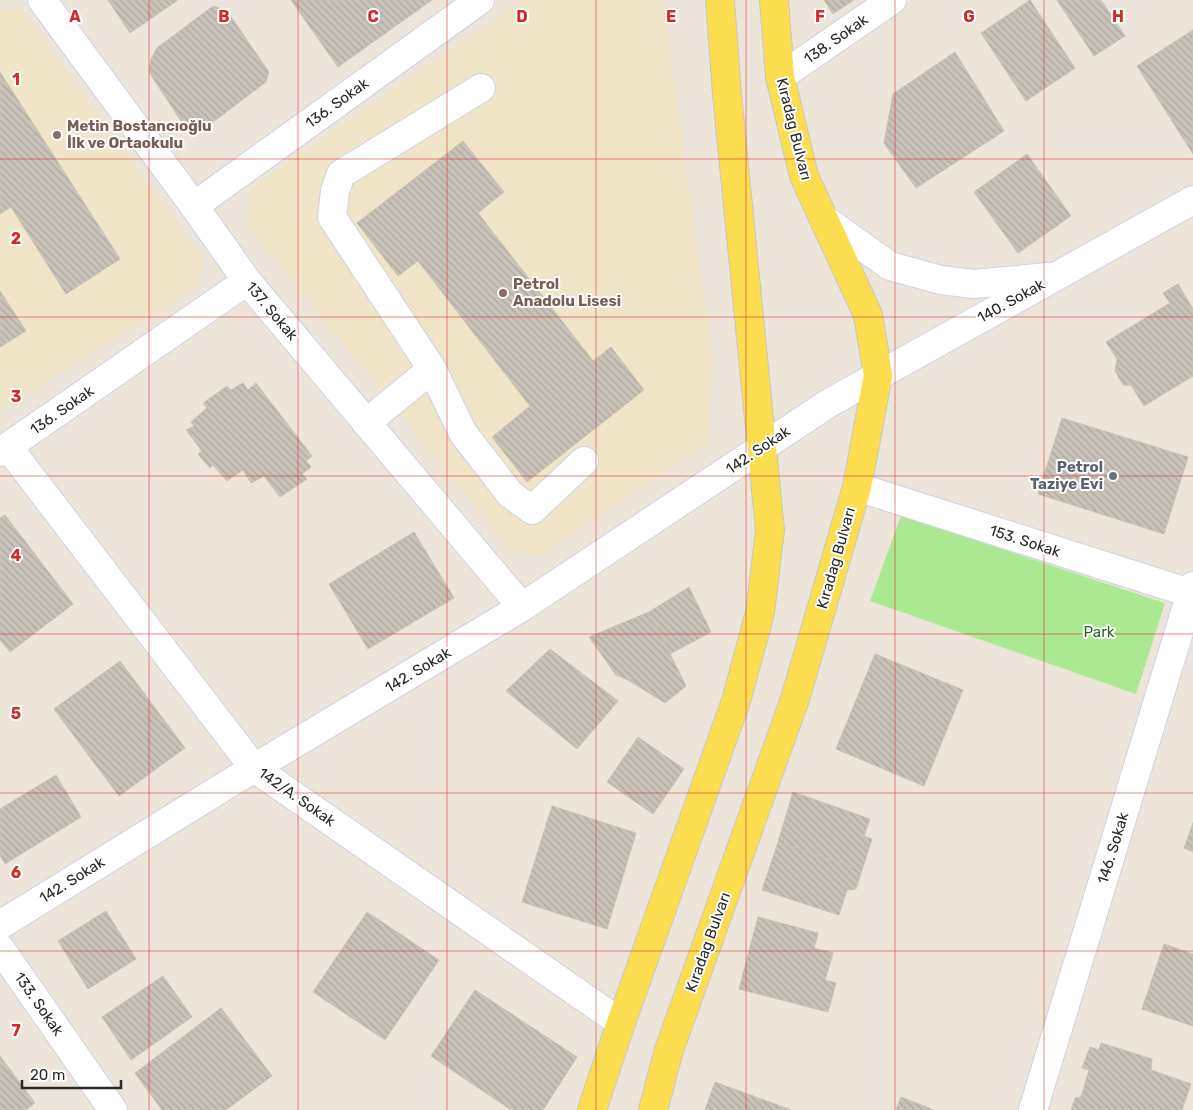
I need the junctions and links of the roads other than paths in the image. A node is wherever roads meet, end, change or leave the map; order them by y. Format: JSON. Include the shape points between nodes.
{"nodes":[{"id":1,"x":42,"y":0,"type":"edge"},
{"id":2,"x":480,"y":0,"type":"edge"},
{"id":3,"x":720,"y":0,"type":"edge"},
{"id":4,"x":774,"y":0,"type":"edge"},
{"id":5,"x":892,"y":0,"type":"edge"},
{"id":6,"x":780,"y":77,"type":"junction"},
{"id":7,"x":481,"y":88,"type":"dead end"},
{"id":8,"x":1193,"y":200,"type":"edge"},
{"id":9,"x":194,"y":206,"type":"junction"},
{"id":10,"x":824,"y":219,"type":"junction"},
{"id":11,"x":1056,"y":276,"type":"junction"},
{"id":12,"x":247,"y":281,"type":"junction"},
{"id":13,"x":432,"y":369,"type":"junction"},
{"id":14,"x":878,"y":375,"type":"junction"},
{"id":15,"x":829,"y":403,"type":"joint"},
{"id":16,"x":366,"y":423,"type":"junction"},
{"id":17,"x":761,"y":448,"type":"junction"},
{"id":18,"x":4,"y":450,"type":"edge"},
{"id":19,"x":584,"y":461,"type":"dead end"},
{"id":20,"x":857,"y":487,"type":"junction"},
{"id":21,"x":1192,"y":591,"type":"edge"},
{"id":22,"x":522,"y":607,"type":"junction"},
{"id":23,"x":254,"y":768,"type":"junction"},
{"id":24,"x":0,"y":925,"type":"edge"},
{"id":25,"x":0,"y":948,"type":"edge"},
{"id":26,"x":621,"y":1023,"type":"junction"},
{"id":27,"x":112,"y":1110,"type":"edge"},
{"id":28,"x":592,"y":1110,"type":"edge"},
{"id":29,"x":653,"y":1110,"type":"edge"},
{"id":30,"x":1033,"y":1110,"type":"edge"}],
"edges":[{"from":1,"to":9,"type":"street","name":"137. Sokak"},
{"from":2,"to":9,"type":"street","name":"136. Sokak"},
{"from":3,"to":17,"type":"main road"},
{"from":4,"to":6,"type":"main road","name":"Kıradag Bulvarı"},
{"from":5,"to":6,"type":"street","name":"138. Sokak"},
{"from":6,"to":10,"type":"main road","name":"Kıradag Bulvarı","via":[[804,176]]},
{"from":7,"to":13,"type":"street","via":[[341,174],[335,191],[332,217]]},
{"from":8,"to":11,"type":"street","name":"140. Sokak"},
{"from":9,"to":12,"type":"street","name":"137. Sokak"},
{"from":10,"to":11,"type":"street","via":[[890,266],[942,280],[974,284]]},
{"from":10,"to":14,"type":"main road","name":"Kıradag Bulvarı","via":[[868,315]]},
{"from":11,"to":14,"type":"street","name":"140. Sokak"},
{"from":12,"to":16,"type":"street","name":"137. Sokak"},
{"from":12,"to":18,"type":"street","name":"136. Sokak"},
{"from":13,"to":16,"type":"street"},
{"from":13,"to":19,"type":"street","via":[[463,433],[510,494],[532,510]]},
{"from":14,"to":15,"type":"street","name":"140. Sokak"},
{"from":14,"to":20,"type":"main road","name":"Kıradag Bulvarı"},
{"from":15,"to":17,"type":"street","name":"142. Sokak"},
{"from":16,"to":22,"type":"street","name":"137. Sokak"},
{"from":17,"to":22,"type":"street","name":"142. Sokak"},
{"from":17,"to":26,"type":"main road","via":[[770,530],[760,613],[736,701]]},
{"from":18,"to":23,"type":"street","name":"142/A. Sokak"},
{"from":20,"to":21,"type":"street","name":"153. Sokak"},
{"from":20,"to":29,"type":"main road","name":"Kıradag Bulvarı","via":[[795,699],[669,1050]]},
{"from":21,"to":30,"type":"street","name":"146. Sokak"},
{"from":22,"to":23,"type":"street","name":"142. Sokak"},
{"from":23,"to":24,"type":"street","name":"142. Sokak"},
{"from":23,"to":26,"type":"street","name":"142/A. Sokak"},
{"from":25,"to":27,"type":"street","name":"133. Sokak"},
{"from":26,"to":28,"type":"main road"}]}
